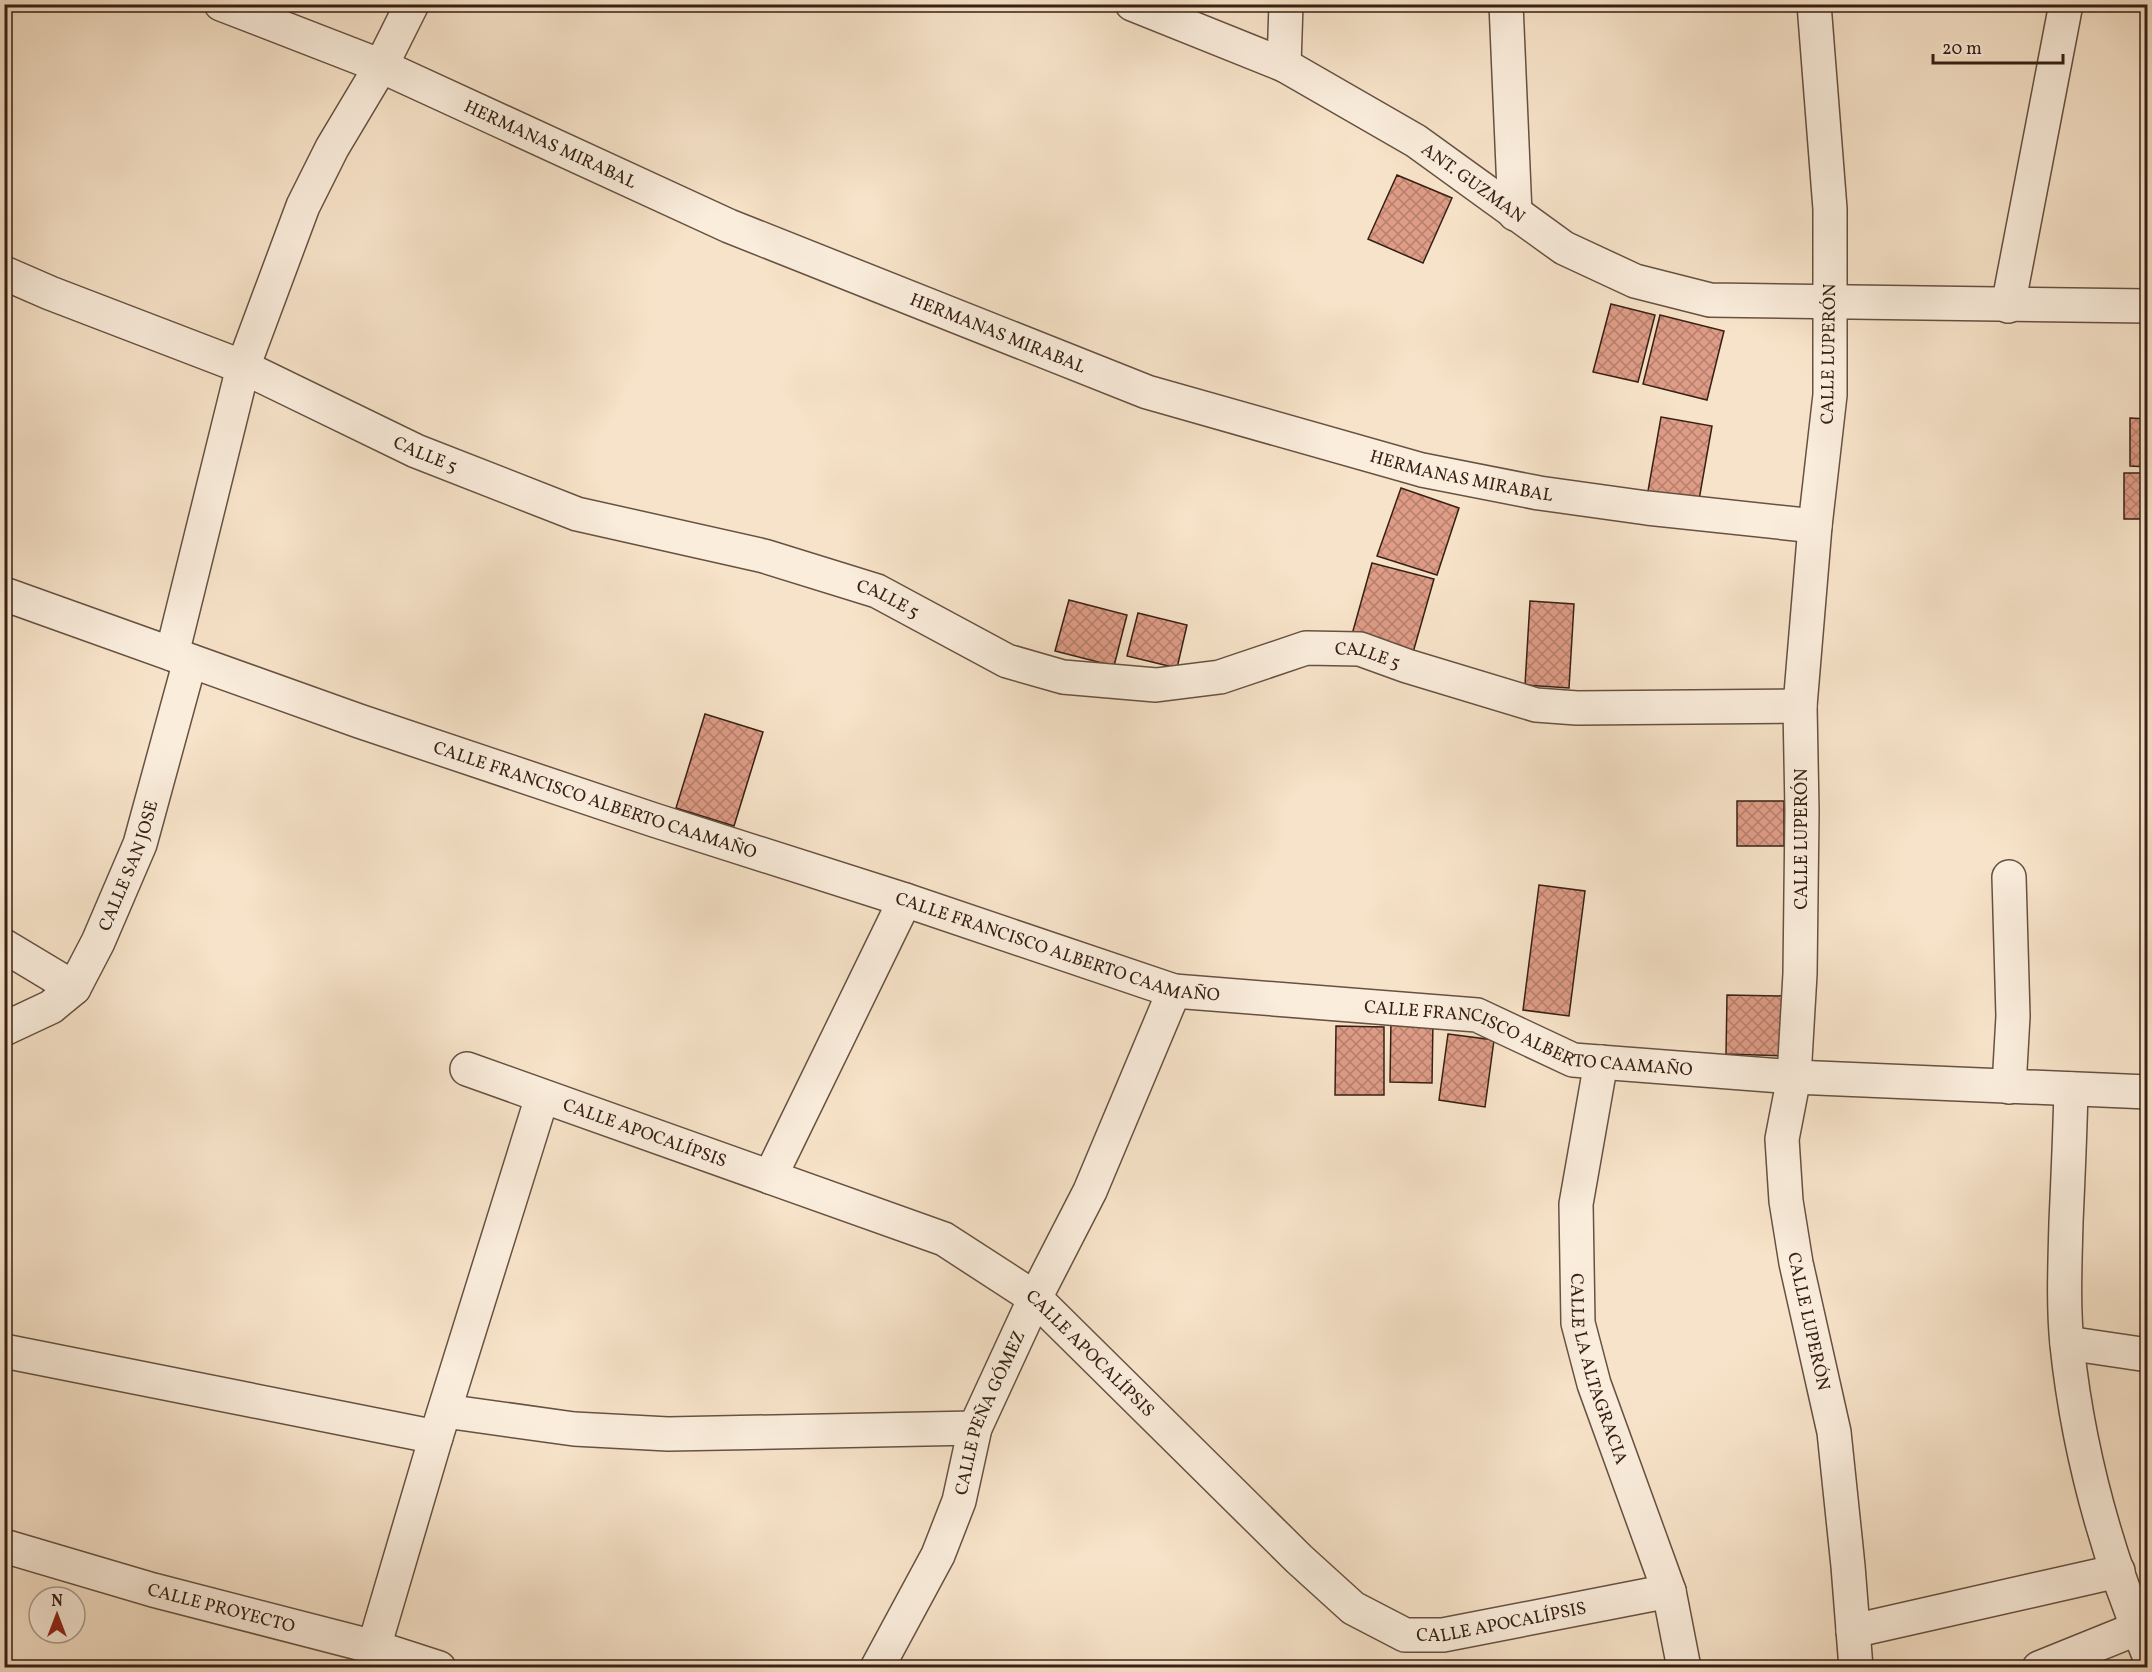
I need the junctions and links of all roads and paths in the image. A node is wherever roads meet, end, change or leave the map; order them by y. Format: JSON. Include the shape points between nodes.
{"nodes":[{"id":1,"x":221,"y":4,"type":"edge"},
{"id":2,"x":412,"y":4,"type":"edge"},
{"id":3,"x":1132,"y":4,"type":"edge"},
{"id":4,"x":1286,"y":4,"type":"edge"},
{"id":5,"x":1506,"y":4,"type":"edge"},
{"id":6,"x":1814,"y":4,"type":"edge"},
{"id":7,"x":2066,"y":4,"type":"edge"},
{"id":8,"x":1284,"y":65,"type":"junction"},
{"id":9,"x":381,"y":66,"type":"junction"},
{"id":10,"x":1515,"y":214,"type":"junction"},
{"id":11,"x":4,"y":273,"type":"edge"},
{"id":12,"x":1830,"y":303,"type":"junction"},
{"id":13,"x":2008,"y":306,"type":"junction"},
{"id":14,"x":2148,"y":306,"type":"edge"},
{"id":15,"x":243,"y":367,"type":"junction"},
{"id":16,"x":1815,"y":526,"type":"junction"},
{"id":17,"x":4,"y":594,"type":"edge"},
{"id":18,"x":181,"y":657,"type":"junction"},
{"id":19,"x":1800,"y":706,"type":"junction"},
{"id":20,"x":2009,"y":877,"type":"dead end"},
{"id":21,"x":905,"y":900,"type":"junction"},
{"id":22,"x":4,"y":946,"type":"edge"},
{"id":23,"x":74,"y":988,"type":"junction"},
{"id":24,"x":1174,"y":991,"type":"junction"},
{"id":25,"x":4,"y":1029,"type":"edge"},
{"id":26,"x":1601,"y":1062,"type":"junction"},
{"id":27,"x":467,"y":1069,"type":"dead end"},
{"id":28,"x":1794,"y":1077,"type":"junction"},
{"id":29,"x":2009,"y":1087,"type":"junction"},
{"id":30,"x":2071,"y":1089,"type":"junction"},
{"id":31,"x":2148,"y":1092,"type":"edge"},
{"id":32,"x":542,"y":1097,"type":"junction"},
{"id":33,"x":770,"y":1177,"type":"junction"},
{"id":34,"x":1035,"y":1298,"type":"junction"},
{"id":35,"x":2067,"y":1344,"type":"junction"},
{"id":36,"x":4,"y":1351,"type":"edge"},
{"id":37,"x":2148,"y":1355,"type":"edge"},
{"id":38,"x":440,"y":1424,"type":"junction"},
{"id":39,"x":975,"y":1428,"type":"junction"},
{"id":40,"x":4,"y":1546,"type":"edge"},
{"id":41,"x":2118,"y":1571,"type":"junction"},
{"id":42,"x":1669,"y":1591,"type":"junction"},
{"id":43,"x":1853,"y":1631,"type":"junction"},
{"id":44,"x":2144,"y":1635,"type":"edge"},
{"id":45,"x":374,"y":1647,"type":"junction"},
{"id":46,"x":439,"y":1668,"type":"edge"},
{"id":47,"x":877,"y":1668,"type":"edge"},
{"id":48,"x":1684,"y":1668,"type":"edge"},
{"id":49,"x":1856,"y":1668,"type":"edge"},
{"id":50,"x":2039,"y":1668,"type":"edge"}],
"edges":[{"from":1,"to":9,"type":"street","name":"HERMANAS MIRABAL"},
{"from":2,"to":9,"type":"street","name":"CALLE SAN JOSE"},
{"from":3,"to":8,"type":"street","name":"ANT. GUZMAN"},
{"from":4,"to":8,"type":"street"},
{"from":5,"to":10,"type":"street"},
{"from":6,"to":12,"type":"street","name":"CALLE LUPERÓN","via":[[1830,209]]},
{"from":7,"to":13,"type":"street"},
{"from":8,"to":10,"type":"street","name":"ANT. GUZMAN","via":[[1416,141]]},
{"from":9,"to":15,"type":"street","name":"CALLE SAN JOSE","via":[[303,206]]},
{"from":9,"to":16,"type":"street","name":"HERMANAS MIRABAL","via":[[729,226],[1147,392],[1422,470],[1539,494]]},
{"from":10,"to":12,"type":"street","name":"ANT. GUZMAN","via":[[1564,248],[1635,281],[1710,300]]},
{"from":11,"to":15,"type":"street","name":"CALLE 5"},
{"from":12,"to":13,"type":"street","name":"ANT. GUZMAN"},
{"from":12,"to":16,"type":"street","name":"CALLE LUPERÓN","via":[[1830,395]]},
{"from":13,"to":14,"type":"street","name":"ANT. GUZMAN"},
{"from":15,"to":18,"type":"street","name":"CALLE SAN JOSE"},
{"from":15,"to":19,"type":"street","name":"CALLE 5","via":[[416,451],[567,510],[764,555],[877,591],[1007,661],[1064,677],[1156,685],[1220,677],[1306,648],[1360,649],[1536,705]]},
{"from":16,"to":19,"type":"street","name":"CALLE LUPERÓN"},
{"from":17,"to":18,"type":"street","name":"CALLE FRANCISCO ALBERTO CAAMAÑO"},
{"from":18,"to":21,"type":"street","name":"CALLE FRANCISCO ALBERTO CAAMAÑO","via":[[381,729]]},
{"from":18,"to":23,"type":"street","name":"CALLE SAN JOSE","via":[[140,844]]},
{"from":19,"to":28,"type":"street","name":"CALLE LUPERÓN","via":[[1800,974]]},
{"from":20,"to":29,"type":"street","via":[[2013,1016]]},
{"from":21,"to":24,"type":"street","name":"CALLE FRANCISCO ALBERTO CAAMAÑO"},
{"from":21,"to":33,"type":"street"},
{"from":22,"to":23,"type":"street"},
{"from":23,"to":25,"type":"street","name":"CALLE SAN JOSE","via":[[51,1006]]},
{"from":24,"to":26,"type":"street","name":"CALLE FRANCISCO ALBERTO CAAMAÑO","via":[[1477,1015],[1574,1060]]},
{"from":24,"to":34,"type":"street","name":"CALLE PEÑA GÓMEZ","via":[[1090,1191]]},
{"from":26,"to":28,"type":"street","name":"CALLE FRANCISCO ALBERTO CAAMAÑO"},
{"from":26,"to":42,"type":"street","name":"CALLE LA ALTAGRACIA","via":[[1576,1204],[1578,1323],[1594,1384]]},
{"from":27,"to":32,"type":"street","name":"CALLE APOCALÍPSIS"},
{"from":28,"to":29,"type":"street","name":"CALLE FRANCISCO ALBERTO CAAMAÑO"},
{"from":28,"to":43,"type":"street","name":"CALLE LUPERÓN","via":[[1782,1139],[1786,1201],[1834,1432]]},
{"from":29,"to":30,"type":"street","name":"CALLE FRANCISCO ALBERTO CAAMAÑO"},
{"from":30,"to":31,"type":"street","name":"CALLE FRANCISCO ALBERTO CAAMAÑO"},
{"from":30,"to":35,"type":"street","via":[[2064,1281]]},
{"from":32,"to":33,"type":"street","name":"CALLE APOCALÍPSIS"},
{"from":32,"to":38,"type":"street"},
{"from":33,"to":34,"type":"street","name":"CALLE APOCALÍPSIS","via":[[944,1239]]},
{"from":34,"to":39,"type":"street","name":"CALLE PEÑA GÓMEZ"},
{"from":34,"to":42,"type":"street","name":"CALLE APOCALÍPSIS","via":[[1299,1559],[1353,1608],[1405,1635],[1443,1635]]},
{"from":35,"to":37,"type":"street"},
{"from":35,"to":41,"type":"street","via":[[2091,1485]]},
{"from":36,"to":38,"type":"street"},
{"from":38,"to":39,"type":"street","via":[[668,1434]]},
{"from":38,"to":45,"type":"street"},
{"from":39,"to":47,"type":"street","name":"CALLE PEÑA GÓMEZ","via":[[959,1501],[938,1555]]},
{"from":40,"to":45,"type":"street","name":"CALLE PROYECTO","via":[[153,1590]]},
{"from":41,"to":43,"type":"street"},
{"from":41,"to":44,"type":"street"},
{"from":42,"to":48,"type":"street","name":"CALLE LA ALTAGRACIA"},
{"from":43,"to":49,"type":"street","name":"CALLE LUPERÓN"},
{"from":44,"to":50,"type":"street"},
{"from":45,"to":46,"type":"street","name":"CALLE PROYECTO"}]}
